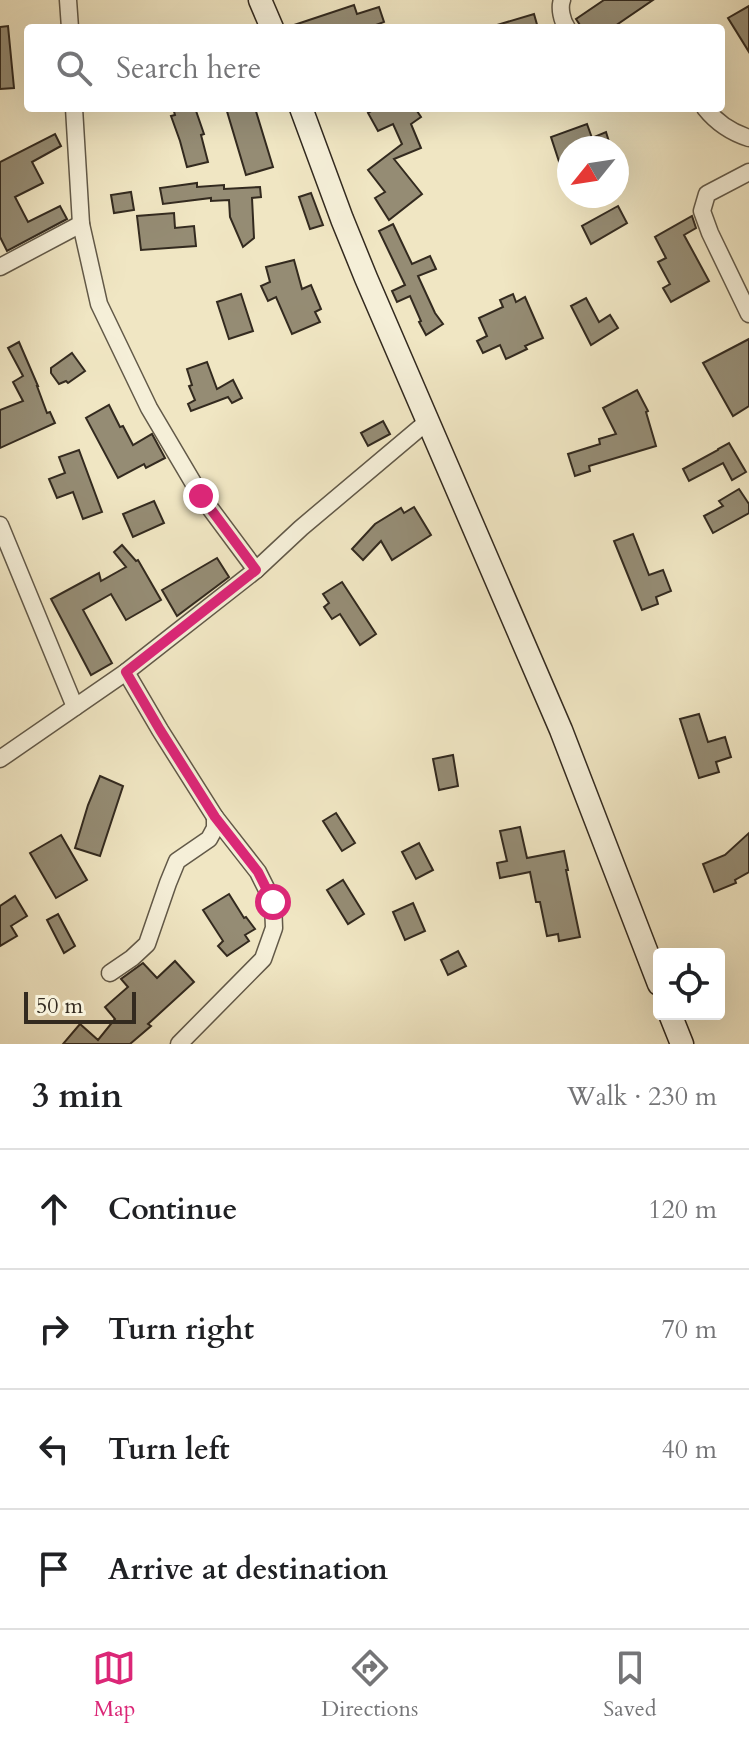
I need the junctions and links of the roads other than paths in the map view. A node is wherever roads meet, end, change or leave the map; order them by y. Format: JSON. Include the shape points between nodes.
{"nodes":[{"id":1,"x":68,"y":0,"type":"edge"},
{"id":2,"x":562,"y":0,"type":"edge"},
{"id":3,"x":70,"y":24,"type":"edge"},
{"id":4,"x":564,"y":24,"type":"edge"},
{"id":5,"x":74,"y":112,"type":"edge"},
{"id":6,"x":302,"y":112,"type":"edge"},
{"id":7,"x":708,"y":112,"type":"edge"},
{"id":8,"x":749,"y":138,"type":"edge"},
{"id":9,"x":749,"y":172,"type":"edge"},
{"id":10,"x":81,"y":224,"type":"junction"},
{"id":11,"x":0,"y":267,"type":"edge"},
{"id":12,"x":749,"y":314,"type":"edge"},
{"id":13,"x":428,"y":421,"type":"junction"},
{"id":14,"x":0,"y":525,"type":"edge"},
{"id":15,"x":256,"y":570,"type":"junction"},
{"id":16,"x":126,"y":672,"type":"junction"},
{"id":17,"x":75,"y":707,"type":"junction"},
{"id":18,"x":0,"y":759,"type":"edge"},
{"id":19,"x":215,"y":817,"type":"junction"},
{"id":20,"x":653,"y":968,"type":"edge"},
{"id":21,"x":110,"y":973,"type":"dead end"},
{"id":22,"x":672,"y":1020,"type":"edge"},
{"id":23,"x":179,"y":1044,"type":"edge"},
{"id":24,"x":682,"y":1044,"type":"edge"}],
"edges":[{"from":1,"to":3,"type":"street"},
{"from":2,"to":4,"type":"street"},
{"from":5,"to":10,"type":"street"},
{"from":6,"to":13,"type":"street"},
{"from":7,"to":8,"type":"street","via":[[733,133]]},
{"from":9,"to":12,"type":"street","via":[[707,194],[702,211]]},
{"from":10,"to":11,"type":"street"},
{"from":10,"to":15,"type":"street","via":[[99,304],[149,408],[201,496]]},
{"from":13,"to":15,"type":"street"},
{"from":13,"to":20,"type":"street","via":[[561,730]]},
{"from":14,"to":17,"type":"street"},
{"from":15,"to":16,"type":"street"},
{"from":16,"to":17,"type":"street"},
{"from":16,"to":19,"type":"street"},
{"from":17,"to":18,"type":"street"},
{"from":19,"to":21,"type":"street","via":[[209,839],[177,861],[147,944]]},
{"from":19,"to":23,"type":"street","via":[[258,872],[273,902],[274,928],[263,959]]},
{"from":22,"to":24,"type":"street"}]}
